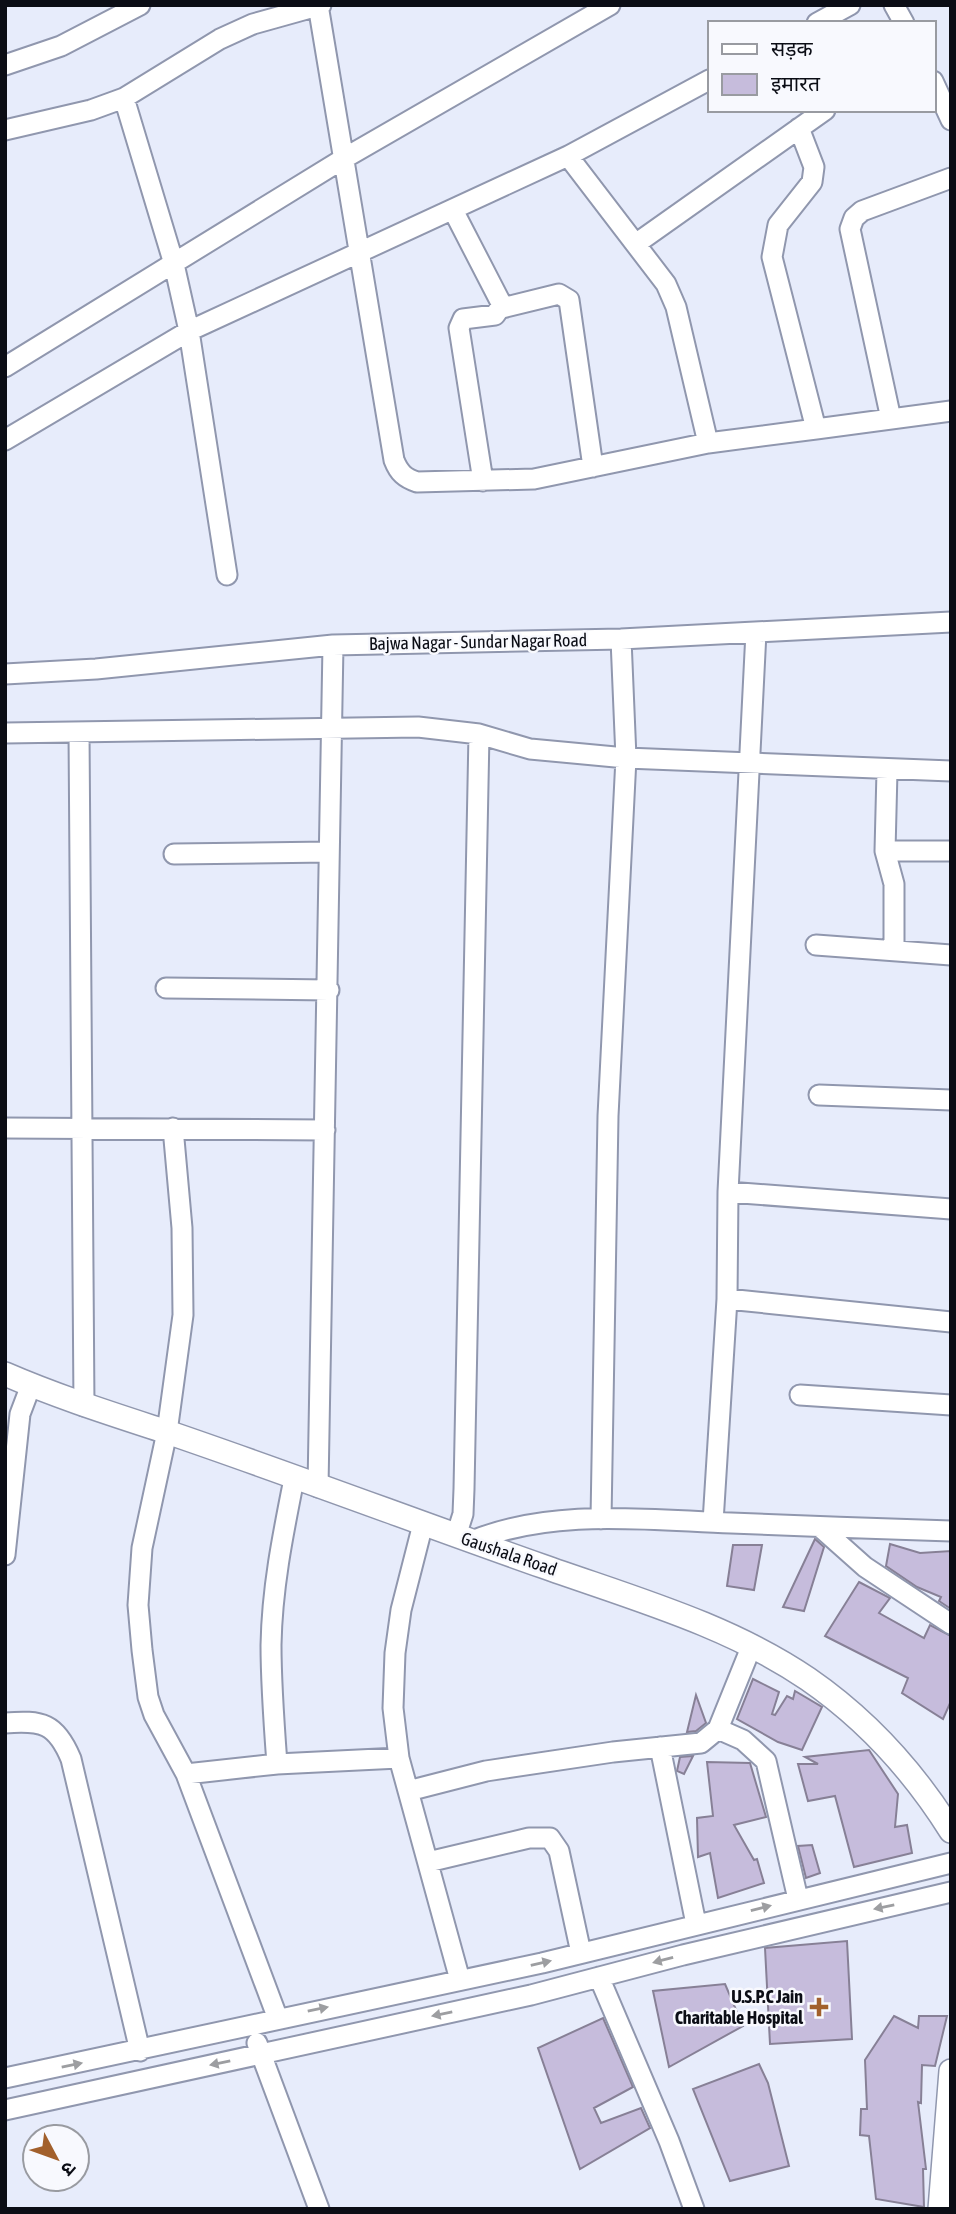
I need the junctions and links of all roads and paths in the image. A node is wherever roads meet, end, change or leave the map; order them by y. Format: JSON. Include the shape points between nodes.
{"nodes":[{"id":1,"x":140,"y":5,"type":"edge"},
{"id":2,"x":318,"y":5,"type":"edge"},
{"id":3,"x":610,"y":5,"type":"edge"},
{"id":4,"x":850,"y":5,"type":"edge"},
{"id":5,"x":894,"y":5,"type":"edge"},
{"id":6,"x":821,"y":21,"type":"edge"},
{"id":7,"x":903,"y":21,"type":"edge"},
{"id":8,"x":5,"y":65,"type":"edge"},
{"id":9,"x":708,"y":81,"type":"edge"},
{"id":10,"x":935,"y":85,"type":"edge"},
{"id":11,"x":124,"y":98,"type":"junction"},
{"id":12,"x":822,"y":112,"type":"edge"},
{"id":13,"x":951,"y":120,"type":"edge"},
{"id":14,"x":799,"y":128,"type":"junction"},
{"id":15,"x":5,"y":130,"type":"edge"},
{"id":16,"x":568,"y":156,"type":"junction"},
{"id":17,"x":343,"y":159,"type":"junction"},
{"id":18,"x":951,"y":178,"type":"edge"},
{"id":19,"x":453,"y":210,"type":"junction"},
{"id":20,"x":637,"y":243,"type":"junction"},
{"id":21,"x":359,"y":252,"type":"junction"},
{"id":22,"x":174,"y":264,"type":"junction"},
{"id":23,"x":502,"y":309,"type":"junction"},
{"id":24,"x":189,"y":331,"type":"junction"},
{"id":25,"x":5,"y":367,"type":"edge"},
{"id":26,"x":951,"y":411,"type":"edge"},
{"id":27,"x":891,"y":419,"type":"junction"},
{"id":28,"x":816,"y":429,"type":"junction"},
{"id":29,"x":5,"y":440,"type":"edge"},
{"id":30,"x":708,"y":443,"type":"junction"},
{"id":31,"x":593,"y":467,"type":"junction"},
{"id":32,"x":483,"y":481,"type":"junction"},
{"id":33,"x":227,"y":575,"type":"dead end"},
{"id":34,"x":951,"y":622,"type":"edge"},
{"id":35,"x":756,"y":632,"type":"junction"},
{"id":36,"x":621,"y":639,"type":"junction"},
{"id":37,"x":332,"y":645,"type":"junction"},
{"id":38,"x":5,"y":674,"type":"edge"},
{"id":39,"x":331,"y":729,"type":"junction"},
{"id":40,"x":79,"y":732,"type":"junction"},
{"id":41,"x":5,"y":733,"type":"edge"},
{"id":42,"x":479,"y":734,"type":"junction"},
{"id":43,"x":626,"y":758,"type":"junction"},
{"id":44,"x":750,"y":764,"type":"junction"},
{"id":45,"x":887,"y":771,"type":"junction"},
{"id":46,"x":951,"y":771,"type":"edge"},
{"id":47,"x":885,"y":851,"type":"junction"},
{"id":48,"x":951,"y":851,"type":"edge"},
{"id":49,"x":329,"y":852,"type":"junction"},
{"id":50,"x":174,"y":854,"type":"dead end"},
{"id":51,"x":816,"y":945,"type":"dead end"},
{"id":52,"x":894,"y":951,"type":"junction"},
{"id":53,"x":951,"y":955,"type":"edge"},
{"id":54,"x":166,"y":988,"type":"dead end"},
{"id":55,"x":329,"y":990,"type":"junction"},
{"id":56,"x":819,"y":1095,"type":"dead end"},
{"id":57,"x":951,"y":1100,"type":"edge"},
{"id":58,"x":83,"y":1127,"type":"junction"},
{"id":59,"x":5,"y":1128,"type":"edge"},
{"id":60,"x":173,"y":1128,"type":"junction"},
{"id":61,"x":325,"y":1130,"type":"junction"},
{"id":62,"x":728,"y":1192,"type":"junction"},
{"id":63,"x":951,"y":1209,"type":"edge"},
{"id":64,"x":727,"y":1299,"type":"junction"},
{"id":65,"x":951,"y":1322,"type":"edge"},
{"id":66,"x":5,"y":1374,"type":"edge"},
{"id":67,"x":31,"y":1385,"type":"junction"},
{"id":68,"x":800,"y":1395,"type":"dead end"},
{"id":69,"x":951,"y":1405,"type":"edge"},
{"id":70,"x":84,"y":1406,"type":"junction"},
{"id":71,"x":167,"y":1432,"type":"junction"},
{"id":72,"x":294,"y":1479,"type":"junction"},
{"id":73,"x":318,"y":1488,"type":"junction"},
{"id":74,"x":601,"y":1519,"type":"junction"},
{"id":75,"x":713,"y":1522,"type":"junction"},
{"id":76,"x":423,"y":1524,"type":"junction"},
{"id":77,"x":820,"y":1527,"type":"junction"},
{"id":78,"x":951,"y":1531,"type":"edge"},
{"id":79,"x":464,"y":1539,"type":"junction"},
{"id":80,"x":5,"y":1555,"type":"edge"},
{"id":81,"x":951,"y":1624,"type":"edge"},
{"id":82,"x":752,"y":1645,"type":"junction"},
{"id":83,"x":5,"y":1723,"type":"edge"},
{"id":84,"x":718,"y":1729,"type":"junction"},
{"id":85,"x":660,"y":1747,"type":"junction"},
{"id":86,"x":399,"y":1758,"type":"junction"},
{"id":87,"x":277,"y":1764,"type":"junction"},
{"id":88,"x":186,"y":1774,"type":"junction"},
{"id":89,"x":408,"y":1791,"type":"junction"},
{"id":90,"x":951,"y":1831,"type":"edge"},
{"id":91,"x":428,"y":1862,"type":"junction"},
{"id":92,"x":951,"y":1863,"type":"edge"},
{"id":93,"x":951,"y":1892,"type":"edge"},
{"id":94,"x":798,"y":1899,"type":"junction"},
{"id":95,"x":696,"y":1924,"type":"junction"},
{"id":96,"x":581,"y":1953,"type":"junction"},
{"id":97,"x":599,"y":1977,"type":"junction"},
{"id":98,"x":460,"y":1980,"type":"junction"},
{"id":99,"x":278,"y":2019,"type":"junction"},
{"id":100,"x":251,"y":2025,"type":"junction"},
{"id":101,"x":140,"y":2051,"type":"junction"},
{"id":102,"x":260,"y":2054,"type":"junction"},
{"id":103,"x":951,"y":2071,"type":"edge"},
{"id":104,"x":5,"y":2078,"type":"edge"},
{"id":105,"x":5,"y":2110,"type":"edge"},
{"id":106,"x":319,"y":2209,"type":"edge"},
{"id":107,"x":694,"y":2209,"type":"edge"},
{"id":108,"x":940,"y":2209,"type":"edge"}],
"edges":[{"from":1,"to":8,"type":"street","via":[[61,46]]},
{"from":2,"to":11,"type":"street","via":[[220,39]]},
{"from":2,"to":17,"type":"street"},
{"from":3,"to":17,"type":"street"},
{"from":4,"to":6,"type":"street"},
{"from":5,"to":7,"type":"street"},
{"from":9,"to":16,"type":"street"},
{"from":10,"to":13,"type":"street"},
{"from":11,"to":15,"type":"street"},
{"from":11,"to":22,"type":"street"},
{"from":12,"to":14,"type":"street"},
{"from":14,"to":20,"type":"street"},
{"from":14,"to":28,"type":"street","via":[[814,174],[778,225],[772,257]]},
{"from":16,"to":19,"type":"street"},
{"from":16,"to":20,"type":"street"},
{"from":17,"to":21,"type":"street"},
{"from":17,"to":22,"type":"street"},
{"from":18,"to":27,"type":"street","via":[[862,211],[850,229]]},
{"from":19,"to":21,"type":"street"},
{"from":19,"to":23,"type":"street"},
{"from":20,"to":30,"type":"street","via":[[676,307]]},
{"from":21,"to":24,"type":"street"},
{"from":21,"to":32,"type":"street","via":[[398,470],[417,482]]},
{"from":22,"to":24,"type":"street"},
{"from":22,"to":25,"type":"street"},
{"from":23,"to":31,"type":"street","via":[[559,295],[569,300]]},
{"from":23,"to":32,"type":"street","via":[[495,315],[469,316],[459,328]]},
{"from":24,"to":29,"type":"street"},
{"from":24,"to":33,"type":"street"},
{"from":26,"to":27,"type":"street"},
{"from":27,"to":28,"type":"street"},
{"from":28,"to":30,"type":"street"},
{"from":30,"to":31,"type":"street"},
{"from":31,"to":32,"type":"street","via":[[534,479]]},
{"from":34,"to":35,"type":"street","name":"Bajwa Nagar - Sundar Nagar Road"},
{"from":35,"to":36,"type":"street","name":"Bajwa Nagar - Sundar Nagar Road"},
{"from":35,"to":44,"type":"street"},
{"from":36,"to":37,"type":"street","name":"Bajwa Nagar - Sundar Nagar Road"},
{"from":36,"to":43,"type":"street"},
{"from":37,"to":38,"type":"street","name":"Bajwa Nagar - Sundar Nagar Road"},
{"from":37,"to":39,"type":"street"},
{"from":39,"to":40,"type":"street"},
{"from":39,"to":42,"type":"street","via":[[418,727]]},
{"from":39,"to":49,"type":"street"},
{"from":40,"to":41,"type":"street"},
{"from":40,"to":58,"type":"street"},
{"from":42,"to":43,"type":"street","via":[[530,749]]},
{"from":42,"to":79,"type":"street"},
{"from":43,"to":44,"type":"street"},
{"from":43,"to":74,"type":"street","via":[[608,1116]]},
{"from":44,"to":45,"type":"street"},
{"from":44,"to":62,"type":"street"},
{"from":45,"to":46,"type":"street"},
{"from":45,"to":47,"type":"street"},
{"from":47,"to":48,"type":"street"},
{"from":47,"to":52,"type":"street","via":[[894,884]]},
{"from":49,"to":50,"type":"street"},
{"from":49,"to":55,"type":"street"},
{"from":51,"to":52,"type":"street"},
{"from":52,"to":53,"type":"street"},
{"from":54,"to":55,"type":"street"},
{"from":55,"to":61,"type":"street"},
{"from":56,"to":57,"type":"street"},
{"from":58,"to":59,"type":"street"},
{"from":58,"to":60,"type":"street"},
{"from":58,"to":70,"type":"street"},
{"from":60,"to":61,"type":"street"},
{"from":60,"to":71,"type":"street","via":[[182,1228],[183,1315]]},
{"from":61,"to":73,"type":"street"},
{"from":62,"to":63,"type":"street"},
{"from":62,"to":64,"type":"street"},
{"from":64,"to":65,"type":"street"},
{"from":64,"to":75,"type":"street"},
{"from":66,"to":67,"type":"street","name":"Gaushala Road"},
{"from":67,"to":70,"type":"street","name":"Gaushala Road"},
{"from":67,"to":80,"type":"street","via":[[20,1414]]},
{"from":68,"to":69,"type":"street"},
{"from":70,"to":71,"type":"street","name":"Gaushala Road"},
{"from":71,"to":72,"type":"street","name":"Gaushala Road"},
{"from":71,"to":88,"type":"street","via":[[142,1548],[138,1605],[148,1697],[164,1738]]},
{"from":72,"to":73,"type":"street","name":"Gaushala Road"},
{"from":72,"to":87,"type":"street","via":[[274,1592],[271,1645]]},
{"from":73,"to":76,"type":"street","name":"Gaushala Road"},
{"from":74,"to":75,"type":"street"},
{"from":74,"to":79,"type":"street","via":[[531,1524]]},
{"from":75,"to":77,"type":"street"},
{"from":76,"to":79,"type":"street","name":"Gaushala Road"},
{"from":76,"to":86,"type":"street","via":[[394,1653],[393,1708]]},
{"from":77,"to":78,"type":"street"},
{"from":77,"to":81,"type":"street","via":[[865,1567]]},
{"from":79,"to":82,"type":"street","name":"Gaushala Road"},
{"from":82,"to":84,"type":"street"},
{"from":82,"to":90,"type":"street","name":"Gaushala Road","via":[[809,1680],[856,1717],[904,1765]]},
{"from":83,"to":101,"type":"street","via":[[30,1721],[51,1727],[71,1759]]},
{"from":84,"to":85,"type":"street","via":[[701,1743]]},
{"from":84,"to":94,"type":"street","via":[[743,1740],[766,1761]]},
{"from":85,"to":89,"type":"street","via":[[486,1771]]},
{"from":85,"to":95,"type":"street"},
{"from":86,"to":87,"type":"street"},
{"from":86,"to":89,"type":"street"},
{"from":87,"to":88,"type":"street"},
{"from":88,"to":99,"type":"street"},
{"from":89,"to":91,"type":"street"},
{"from":91,"to":96,"type":"street","via":[[529,1838],[550,1838],[559,1851]]},
{"from":91,"to":98,"type":"street"},
{"from":92,"to":94,"type":"street"},
{"from":93,"to":97,"type":"street","one_way":true},
{"from":95,"to":94,"type":"street","one_way":true},
{"from":95,"to":96,"type":"street"},
{"from":98,"to":96,"type":"street","one_way":true},
{"from":97,"to":102,"type":"street","one_way":true},
{"from":97,"to":107,"type":"street"},
{"from":99,"to":98,"type":"street","one_way":true},
{"from":99,"to":100,"type":"street"},
{"from":100,"to":101,"type":"street"},
{"from":100,"to":102,"type":"street"},
{"from":104,"to":101,"type":"street","one_way":true},
{"from":102,"to":105,"type":"street","one_way":true},
{"from":102,"to":106,"type":"street"},
{"from":103,"to":108,"type":"street"}]}
